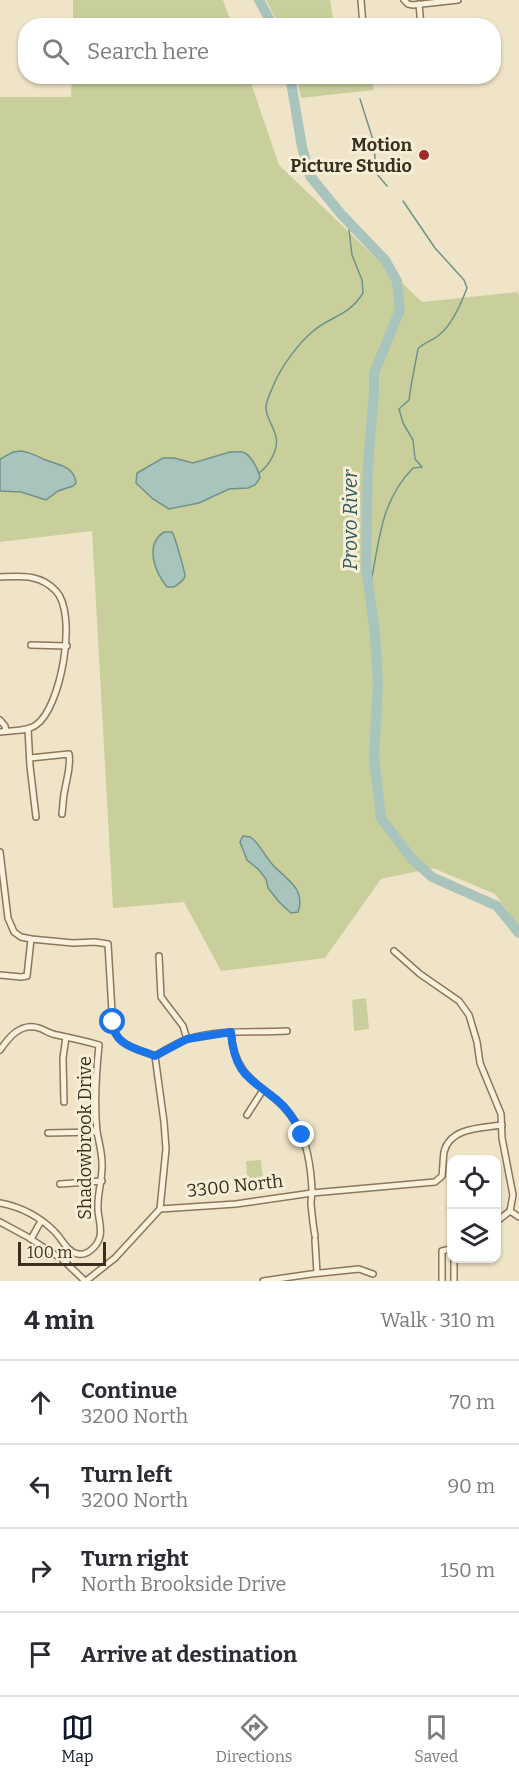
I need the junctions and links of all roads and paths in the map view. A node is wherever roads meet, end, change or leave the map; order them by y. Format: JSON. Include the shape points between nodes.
{"nodes":[{"id":1,"x":361,"y":0,"type":"edge"},
{"id":2,"x":366,"y":0,"type":"edge"},
{"id":3,"x":404,"y":0,"type":"edge"},
{"id":4,"x":458,"y":0,"type":"edge"},
{"id":5,"x":432,"y":1,"type":"edge"},
{"id":6,"x":419,"y":4,"type":"junction"},
{"id":7,"x":362,"y":18,"type":"edge"},
{"id":8,"x":420,"y":18,"type":"edge"},
{"id":9,"x":0,"y":577,"type":"edge"},
{"id":10,"x":31,"y":645,"type":"dead end"},
{"id":11,"x":67,"y":646,"type":"junction"},
{"id":12,"x":0,"y":720,"type":"edge"},
{"id":13,"x":28,"y":729,"type":"junction"},
{"id":14,"x":3,"y":731,"type":"edge"},
{"id":15,"x":30,"y":758,"type":"junction"},
{"id":16,"x":62,"y":814,"type":"dead end"},
{"id":17,"x":36,"y":818,"type":"dead end"},
{"id":18,"x":0,"y":852,"type":"edge"},
{"id":19,"x":31,"y":939,"type":"junction"},
{"id":20,"x":394,"y":951,"type":"dead end"},
{"id":21,"x":159,"y":956,"type":"dead end"},
{"id":22,"x":0,"y":975,"type":"edge"},
{"id":23,"x":287,"y":1031,"type":"dead end"},
{"id":24,"x":231,"y":1032,"type":"junction"},
{"id":25,"x":66,"y":1037,"type":"junction"},
{"id":26,"x":187,"y":1039,"type":"junction"},
{"id":27,"x":0,"y":1050,"type":"edge"},
{"id":28,"x":155,"y":1056,"type":"junction"},
{"id":29,"x":262,"y":1090,"type":"junction"},
{"id":30,"x":64,"y":1102,"type":"dead end"},
{"id":31,"x":247,"y":1115,"type":"dead end"},
{"id":32,"x":502,"y":1125,"type":"junction"},
{"id":33,"x":97,"y":1132,"type":"junction"},
{"id":34,"x":48,"y":1133,"type":"dead end"},
{"id":35,"x":102,"y":1181,"type":"junction"},
{"id":36,"x":60,"y":1184,"type":"dead end"},
{"id":37,"x":312,"y":1193,"type":"junction"},
{"id":38,"x":0,"y":1203,"type":"edge"},
{"id":39,"x":160,"y":1209,"type":"junction"},
{"id":40,"x":510,"y":1211,"type":"junction"},
{"id":41,"x":519,"y":1217,"type":"edge"},
{"id":42,"x":501,"y":1218,"type":"edge"},
{"id":43,"x":41,"y":1221,"type":"junction"},
{"id":44,"x":0,"y":1222,"type":"edge"},
{"id":45,"x":31,"y":1239,"type":"junction"},
{"id":46,"x":447,"y":1250,"type":"edge"},
{"id":47,"x":454,"y":1263,"type":"edge"},
{"id":48,"x":314,"y":1273,"type":"junction"},
{"id":49,"x":373,"y":1274,"type":"dead end"},
{"id":50,"x":85,"y":1281,"type":"edge"},
{"id":51,"x":263,"y":1281,"type":"edge"},
{"id":52,"x":313,"y":1281,"type":"edge"},
{"id":53,"x":442,"y":1281,"type":"edge"},
{"id":54,"x":454,"y":1281,"type":"edge"}],
"edges":[{"from":1,"to":2,"type":"street"},
{"from":1,"to":7,"type":"street"},
{"from":3,"to":6,"type":"street"},
{"from":4,"to":5,"type":"street"},
{"from":5,"to":6,"type":"street"},
{"from":6,"to":8,"type":"street"},
{"from":9,"to":11,"type":"street","via":[[28,576],[56,590],[65,608]]},
{"from":10,"to":11,"type":"street"},
{"from":11,"to":13,"type":"street","via":[[49,710]]},
{"from":12,"to":14,"type":"street","via":[[5,726]]},
{"from":13,"to":14,"type":"street"},
{"from":13,"to":15,"type":"street"},
{"from":15,"to":16,"type":"street","via":[[69,754]]},
{"from":15,"to":17,"type":"street"},
{"from":18,"to":19,"type":"street","via":[[9,923],[14,932]]},
{"from":19,"to":22,"type":"street","via":[[27,976]]},
{"from":19,"to":28,"type":"street","via":[[108,944],[116,1036],[122,1043]]},
{"from":20,"to":32,"type":"street","via":[[465,1008]]},
{"from":21,"to":26,"type":"street","via":[[161,997],[183,1026]]},
{"from":23,"to":24,"type":"street"},
{"from":24,"to":26,"type":"street"},
{"from":24,"to":29,"type":"street","via":[[239,1064]]},
{"from":25,"to":27,"type":"street","via":[[30,1026],[16,1031]]},
{"from":25,"to":30,"type":"street"},
{"from":25,"to":33,"type":"street","name":"Shadowbrook Drive","via":[[99,1045]]},
{"from":26,"to":28,"type":"street"},
{"from":28,"to":39,"type":"street","via":[[165,1149]]},
{"from":29,"to":31,"type":"street"},
{"from":29,"to":37,"type":"street","via":[[284,1107],[302,1135],[308,1151]]},
{"from":32,"to":37,"type":"street","name":"3300 North","via":[[453,1136],[444,1150],[442,1176],[435,1182]]},
{"from":32,"to":40,"type":"street","via":[[513,1195]]},
{"from":33,"to":34,"type":"street"},
{"from":33,"to":35,"type":"street","name":"Shadowbrook Drive"},
{"from":35,"to":36,"type":"street"},
{"from":35,"to":43,"type":"street","name":"Shadowbrook Drive","via":[[98,1210],[101,1233],[93,1249],[77,1254]]},
{"from":37,"to":39,"type":"street","name":"3300 North"},
{"from":37,"to":48,"type":"street"},
{"from":38,"to":43,"type":"street","via":[[30,1212]]},
{"from":39,"to":50,"type":"street","via":[[115,1258]]},
{"from":40,"to":41,"type":"street"},
{"from":40,"to":42,"type":"street"},
{"from":43,"to":45,"type":"street"},
{"from":44,"to":45,"type":"street"},
{"from":45,"to":50,"type":"street","via":[[62,1259]]},
{"from":46,"to":53,"type":"street","via":[[442,1251]]},
{"from":47,"to":54,"type":"street"},
{"from":48,"to":49,"type":"street","via":[[359,1269]]},
{"from":48,"to":51,"type":"street"},
{"from":48,"to":52,"type":"street"}]}
